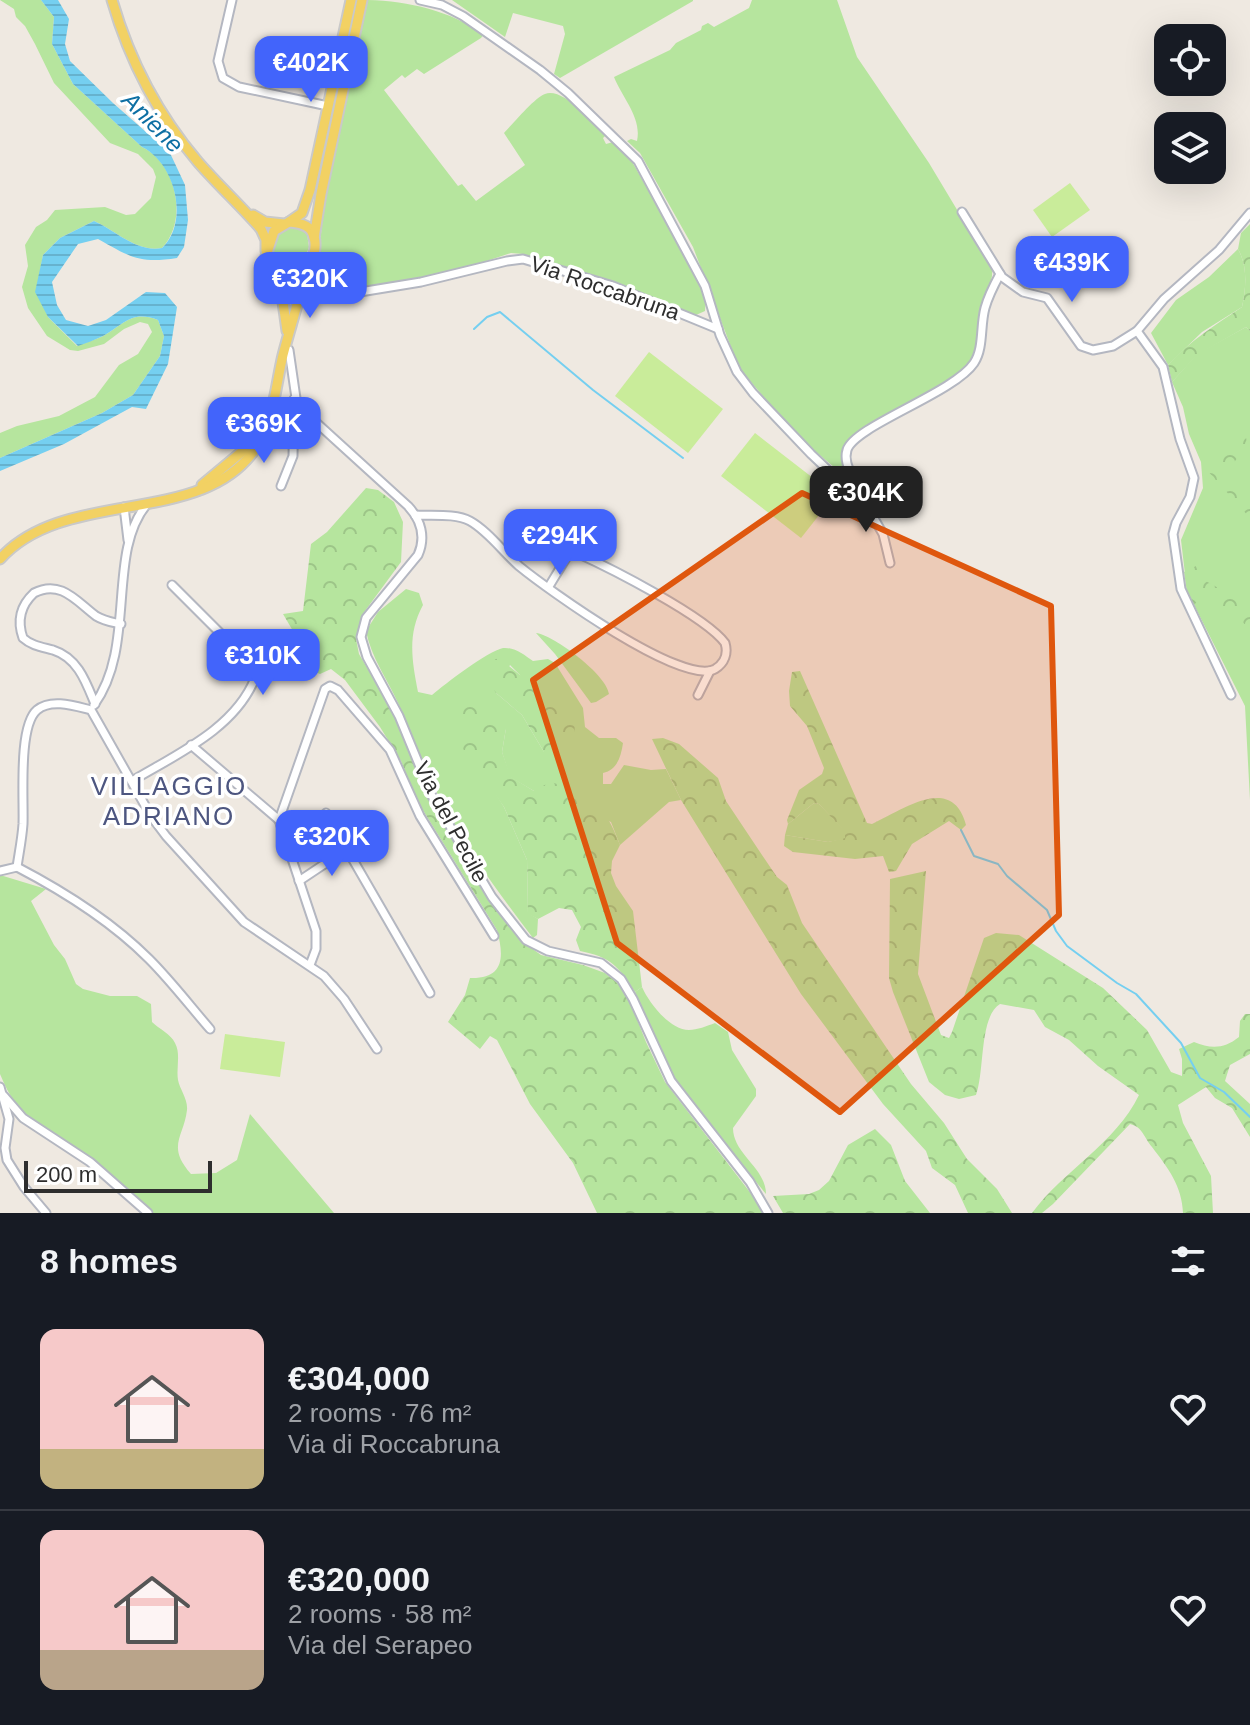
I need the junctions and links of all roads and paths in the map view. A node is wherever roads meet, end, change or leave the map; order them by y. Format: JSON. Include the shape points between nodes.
{"nodes":[{"id":1,"x":112,"y":0,"type":"edge"},
{"id":2,"x":232,"y":0,"type":"edge"},
{"id":3,"x":351,"y":0,"type":"edge"},
{"id":4,"x":362,"y":0,"type":"edge"},
{"id":5,"x":420,"y":0,"type":"edge"},
{"id":6,"x":442,"y":2,"type":"edge"},
{"id":7,"x":328,"y":106,"type":"junction"},
{"id":8,"x":243,"y":208,"type":"junction"},
{"id":9,"x":962,"y":212,"type":"dead end"},
{"id":10,"x":1250,"y":213,"type":"edge"},
{"id":11,"x":286,"y":223,"type":"junction"},
{"id":12,"x":314,"y":238,"type":"junction"},
{"id":13,"x":266,"y":251,"type":"junction"},
{"id":14,"x":305,"y":273,"type":"junction"},
{"id":15,"x":1000,"y":274,"type":"junction"},
{"id":16,"x":279,"y":281,"type":"junction"},
{"id":17,"x":301,"y":292,"type":"junction"},
{"id":18,"x":718,"y":329,"type":"junction"},
{"id":19,"x":1137,"y":331,"type":"junction"},
{"id":20,"x":286,"y":344,"type":"junction"},
{"id":21,"x":295,"y":393,"type":"junction"},
{"id":22,"x":281,"y":486,"type":"dead end"},
{"id":23,"x":858,"y":497,"type":"junction"},
{"id":24,"x":148,"y":502,"type":"junction"},
{"id":25,"x":124,"y":507,"type":"junction"},
{"id":26,"x":415,"y":515,"type":"junction"},
{"id":27,"x":128,"y":541,"type":"junction"},
{"id":28,"x":0,"y":559,"type":"edge"},
{"id":29,"x":890,"y":563,"type":"dead end"},
{"id":30,"x":172,"y":585,"type":"dead end"},
{"id":31,"x":548,"y":588,"type":"junction"},
{"id":32,"x":121,"y":624,"type":"junction"},
{"id":33,"x":710,"y":671,"type":"junction"},
{"id":34,"x":698,"y":695,"type":"dead end"},
{"id":35,"x":1231,"y":695,"type":"dead end"},
{"id":36,"x":93,"y":707,"type":"junction"},
{"id":37,"x":191,"y":745,"type":"junction"},
{"id":38,"x":132,"y":781,"type":"junction"},
{"id":39,"x":326,"y":813,"type":"dead end"},
{"id":40,"x":279,"y":820,"type":"junction"},
{"id":41,"x":347,"y":849,"type":"junction"},
{"id":42,"x":17,"y":867,"type":"junction"},
{"id":43,"x":0,"y":871,"type":"edge"},
{"id":44,"x":299,"y":881,"type":"junction"},
{"id":45,"x":494,"y":936,"type":"dead end"},
{"id":46,"x":310,"y":965,"type":"junction"},
{"id":47,"x":430,"y":993,"type":"dead end"},
{"id":48,"x":210,"y":1029,"type":"dead end"},
{"id":49,"x":377,"y":1049,"type":"dead end"},
{"id":50,"x":0,"y":1087,"type":"edge"},
{"id":51,"x":4,"y":1096,"type":"junction"},
{"id":52,"x":46,"y":1213,"type":"edge"},
{"id":53,"x":148,"y":1213,"type":"edge"},
{"id":54,"x":768,"y":1213,"type":"edge"}],
"edges":[{"from":1,"to":8,"type":"main road","via":[[141,76],[165,116],[198,162]]},
{"from":2,"to":7,"type":"street","via":[[218,61],[223,78],[235,86]]},
{"from":3,"to":7,"type":"main road"},
{"from":4,"to":12,"type":"main road"},
{"from":5,"to":6,"type":"street"},
{"from":6,"to":18,"type":"street","via":[[552,80],[638,161],[705,286]]},
{"from":7,"to":11,"type":"main road","via":[[307,203]]},
{"from":8,"to":11,"type":"main road","via":[[265,222]]},
{"from":8,"to":13,"type":"main road","via":[[262,231]]},
{"from":9,"to":15,"type":"street"},
{"from":10,"to":19,"type":"street"},
{"from":11,"to":12,"type":"main road","via":[[305,225]]},
{"from":11,"to":13,"type":"main road","via":[[274,231]]},
{"from":12,"to":14,"type":"main road"},
{"from":13,"to":16,"type":"main road","via":[[266,266]]},
{"from":14,"to":16,"type":"main road","via":[[293,283]]},
{"from":14,"to":17,"type":"main road"},
{"from":15,"to":19,"type":"street","via":[[1023,292],[1047,298],[1085,348],[1110,347]]},
{"from":15,"to":23,"type":"street","via":[[985,307],[973,365],[850,443],[847,463]]},
{"from":16,"to":17,"type":"street"},
{"from":16,"to":20,"type":"main road"},
{"from":17,"to":18,"type":"street","name":"Via Roccabruna","via":[[390,288],[523,259],[617,288]]},
{"from":17,"to":20,"type":"main road"},
{"from":18,"to":23,"type":"street","via":[[747,387]]},
{"from":19,"to":35,"type":"street","via":[[1163,367],[1193,475],[1190,497],[1173,534],[1180,586]]},
{"from":20,"to":21,"type":"street"},
{"from":20,"to":24,"type":"main road","via":[[266,430],[250,456],[225,478]]},
{"from":21,"to":22,"type":"street","via":[[292,460]]},
{"from":21,"to":26,"type":"street","via":[[297,405]]},
{"from":23,"to":29,"type":"street","via":[[879,525]]},
{"from":24,"to":25,"type":"main road"},
{"from":24,"to":27,"type":"street"},
{"from":25,"to":27,"type":"street"},
{"from":25,"to":28,"type":"main road","via":[[52,525]]},
{"from":26,"to":31,"type":"street","via":[[469,520]]},
{"from":26,"to":54,"type":"street","name":"Via del Pecile","via":[[422,532],[420,551],[366,618],[360,634],[428,787],[492,897],[526,940],[548,951],[601,963],[621,979],[671,1081]]},
{"from":27,"to":32,"type":"street"},
{"from":30,"to":37,"type":"street","via":[[255,673],[232,712]]},
{"from":31,"to":33,"type":"street","via":[[665,659]]},
{"from":31,"to":33,"type":"street","via":[[569,554],[586,558],[721,637],[725,658]]},
{"from":32,"to":36,"type":"street","via":[[105,685]]},
{"from":32,"to":36,"type":"street","via":[[100,618],[54,589],[34,593],[21,611],[23,638],[74,662]]},
{"from":33,"to":34,"type":"street"},
{"from":36,"to":38,"type":"street"},
{"from":36,"to":42,"type":"street","via":[[53,704],[32,717],[26,736]]},
{"from":37,"to":38,"type":"street"},
{"from":37,"to":40,"type":"street"},
{"from":38,"to":46,"type":"street","via":[[163,832],[235,913]]},
{"from":39,"to":41,"type":"street"},
{"from":40,"to":44,"type":"street"},
{"from":40,"to":45,"type":"street","name":"Via del Pecile","via":[[330,686],[390,750],[420,816]]},
{"from":41,"to":44,"type":"street"},
{"from":41,"to":47,"type":"street"},
{"from":42,"to":43,"type":"street"},
{"from":42,"to":48,"type":"street","via":[[72,897],[138,948]]},
{"from":44,"to":46,"type":"street","via":[[317,934]]},
{"from":46,"to":49,"type":"street","via":[[340,993]]},
{"from":50,"to":51,"type":"street"},
{"from":51,"to":52,"type":"street","via":[[7,1160]]},
{"from":51,"to":53,"type":"street","via":[[23,1118],[90,1162]]}]}
